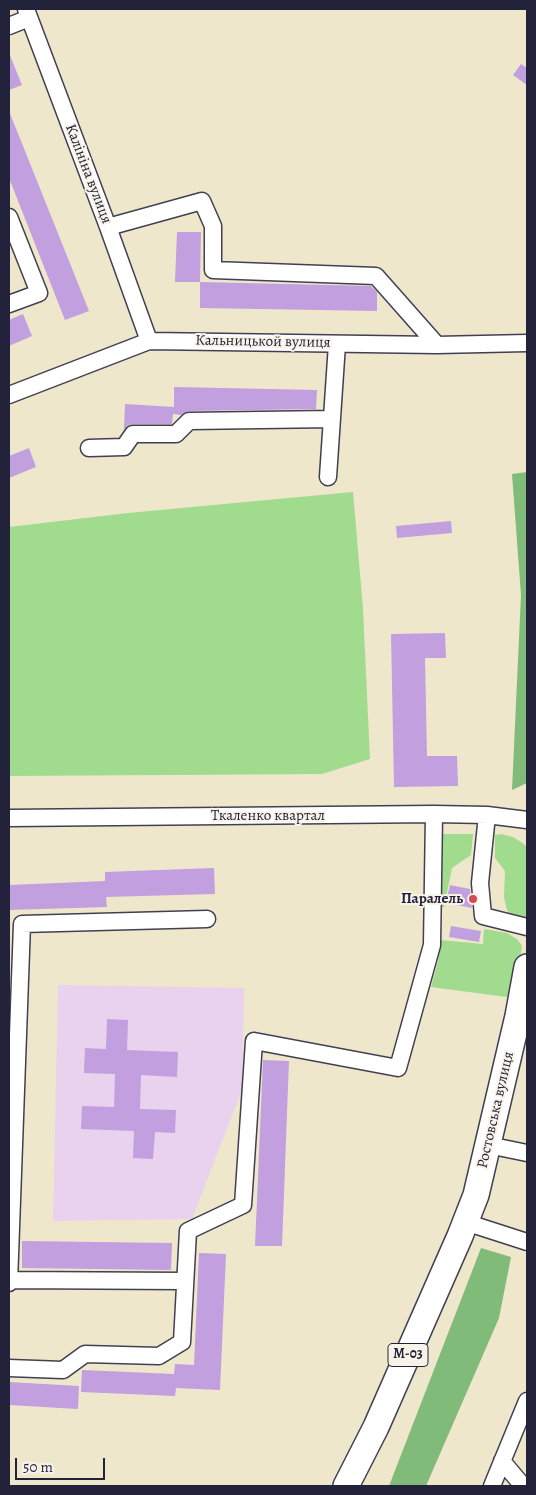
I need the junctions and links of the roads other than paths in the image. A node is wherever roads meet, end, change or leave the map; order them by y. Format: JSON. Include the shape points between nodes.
{"nodes":[{"id":1,"x":27,"y":13,"type":"edge"},
{"id":2,"x":9,"y":26,"type":"edge"},
{"id":3,"x":9,"y":218,"type":"edge"},
{"id":4,"x":108,"y":227,"type":"junction"},
{"id":5,"x":9,"y":304,"type":"edge"},
{"id":6,"x":149,"y":341,"type":"junction"},
{"id":7,"x":527,"y":343,"type":"edge"},
{"id":8,"x":337,"y":344,"type":"junction"},
{"id":9,"x":437,"y":345,"type":"junction"},
{"id":10,"x":9,"y":395,"type":"edge"},
{"id":11,"x":332,"y":419,"type":"junction"},
{"id":12,"x":89,"y":448,"type":"dead end"},
{"id":13,"x":328,"y":477,"type":"dead end"},
{"id":14,"x":434,"y":814,"type":"junction"},
{"id":15,"x":487,"y":815,"type":"junction"},
{"id":16,"x":9,"y":818,"type":"edge"},
{"id":17,"x":527,"y":820,"type":"edge"},
{"id":18,"x":207,"y":919,"type":"dead end"},
{"id":19,"x":527,"y":927,"type":"edge"},
{"id":20,"x":527,"y":967,"type":"edge"},
{"id":21,"x":14,"y":978,"type":"edge"},
{"id":22,"x":523,"y":1017,"type":"edge"},
{"id":23,"x":488,"y":1145,"type":"junction"},
{"id":24,"x":527,"y":1152,"type":"edge"},
{"id":25,"x":10,"y":1222,"type":"edge"},
{"id":26,"x":465,"y":1222,"type":"junction"},
{"id":27,"x":527,"y":1242,"type":"edge"},
{"id":28,"x":185,"y":1281,"type":"junction"},
{"id":29,"x":9,"y":1282,"type":"edge"},
{"id":30,"x":9,"y":1368,"type":"edge"},
{"id":31,"x":527,"y":1401,"type":"edge"},
{"id":32,"x":502,"y":1461,"type":"junction"},
{"id":33,"x":346,"y":1486,"type":"edge"},
{"id":34,"x":492,"y":1486,"type":"edge"},
{"id":35,"x":523,"y":1486,"type":"edge"}],
"edges":[{"from":1,"to":2,"type":"street"},
{"from":1,"to":4,"type":"street","name":"Калініна вулиця"},
{"from":3,"to":5,"type":"street","via":[[39,293]]},
{"from":4,"to":6,"type":"street","name":"Калініна вулиця"},
{"from":4,"to":9,"type":"street","via":[[202,201],[213,226],[212,270],[376,276]]},
{"from":6,"to":8,"type":"street","name":"Кальницькой вулиця"},
{"from":6,"to":10,"type":"street","name":"Кальницькой вулиця"},
{"from":7,"to":9,"type":"street","name":"Кальницькой вулиця"},
{"from":8,"to":9,"type":"street","name":"Кальницькой вулиця"},
{"from":8,"to":11,"type":"street"},
{"from":11,"to":12,"type":"street","via":[[189,421],[176,434],[133,434],[124,447]]},
{"from":11,"to":13,"type":"street"},
{"from":14,"to":15,"type":"street","name":"Ткаленко квартал"},
{"from":14,"to":16,"type":"street","name":"Ткаленко квартал"},
{"from":14,"to":28,"type":"street","via":[[432,945],[398,1068],[254,1041],[243,1205],[188,1232]]},
{"from":15,"to":17,"type":"street","name":"Ткаленко квартал"},
{"from":15,"to":19,"type":"street","via":[[480,883],[483,916]]},
{"from":18,"to":21,"type":"street","via":[[22,924]]},
{"from":20,"to":22,"type":"highway","name":"Ростовська вулиця","number":"М-03"},
{"from":21,"to":25,"type":"street"},
{"from":22,"to":23,"type":"highway","name":"Ростовська вулиця","number":"М-03"},
{"from":23,"to":24,"type":"street"},
{"from":23,"to":26,"type":"highway","name":"Ростовська вулиця","number":"М-03","via":[[476,1195]]},
{"from":25,"to":29,"type":"street"},
{"from":26,"to":27,"type":"street"},
{"from":26,"to":33,"type":"highway","number":"М-03","via":[[376,1427]]},
{"from":28,"to":29,"type":"street"},
{"from":28,"to":30,"type":"street","via":[[182,1342],[159,1356],[85,1354],[64,1370]]},
{"from":31,"to":32,"type":"street"},
{"from":32,"to":34,"type":"street"},
{"from":32,"to":35,"type":"street"}]}
